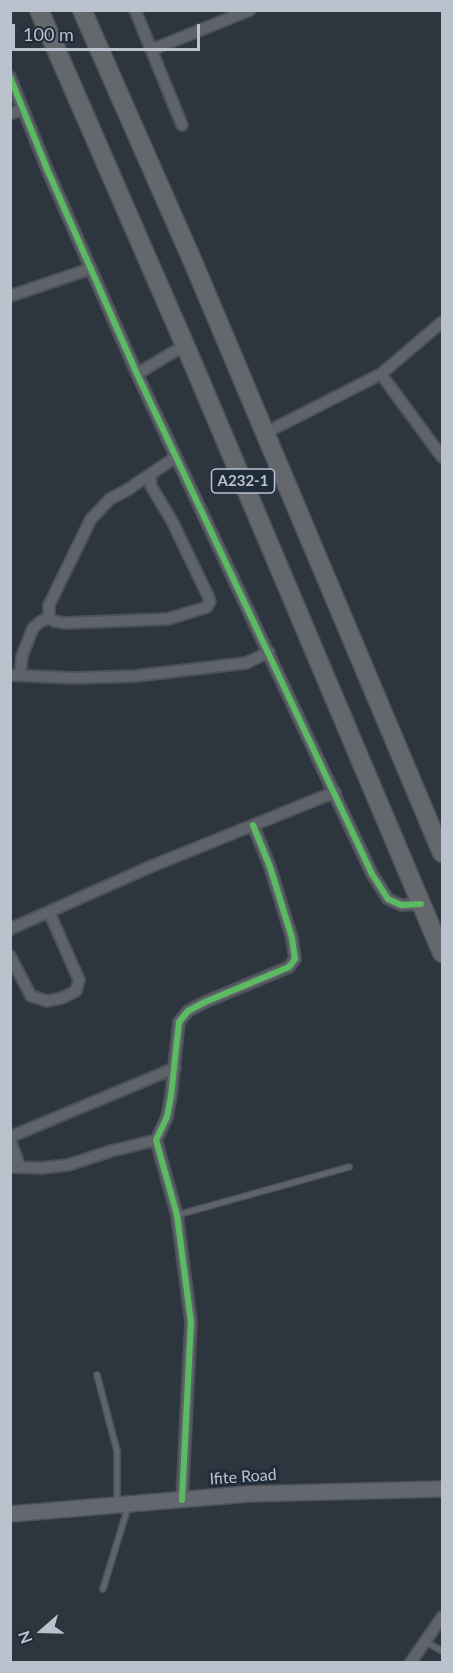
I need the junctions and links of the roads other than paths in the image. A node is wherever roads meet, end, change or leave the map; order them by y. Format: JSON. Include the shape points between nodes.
{"nodes":[{"id":1,"x":39,"y":10,"type":"edge"},
{"id":2,"x":82,"y":10,"type":"edge"},
{"id":3,"x":135,"y":10,"type":"edge"},
{"id":4,"x":250,"y":10,"type":"edge"},
{"id":5,"x":151,"y":50,"type":"junction"},
{"id":6,"x":10,"y":77,"type":"edge"},
{"id":7,"x":23,"y":109,"type":"junction"},
{"id":8,"x":10,"y":114,"type":"edge"},
{"id":9,"x":182,"y":125,"type":"dead end"},
{"id":10,"x":90,"y":269,"type":"junction"},
{"id":11,"x":10,"y":296,"type":"edge"},
{"id":12,"x":442,"y":322,"type":"edge"},
{"id":13,"x":185,"y":345,"type":"junction"},
{"id":14,"x":137,"y":374,"type":"junction"},
{"id":15,"x":381,"y":374,"type":"junction"},
{"id":16,"x":265,"y":433,"type":"junction"},
{"id":17,"x":440,"y":450,"type":"edge"},
{"id":18,"x":176,"y":458,"type":"junction"},
{"id":19,"x":150,"y":476,"type":"junction"},
{"id":20,"x":49,"y":618,"type":"junction"},
{"id":21,"x":268,"y":652,"type":"junction"},
{"id":22,"x":15,"y":675,"type":"edge"},
{"id":23,"x":335,"y":792,"type":"junction"},
{"id":24,"x":253,"y":825,"type":"junction"},
{"id":25,"x":442,"y":853,"type":"edge"},
{"id":26,"x":421,"y":904,"type":"junction"},
{"id":27,"x":49,"y":912,"type":"junction"},
{"id":28,"x":10,"y":929,"type":"edge"},
{"id":29,"x":442,"y":953,"type":"edge"},
{"id":30,"x":10,"y":956,"type":"edge"},
{"id":31,"x":175,"y":1068,"type":"junction"},
{"id":32,"x":10,"y":1139,"type":"edge"},
{"id":33,"x":156,"y":1140,"type":"junction"},
{"id":34,"x":15,"y":1167,"type":"edge"},
{"id":35,"x":349,"y":1167,"type":"dead end"},
{"id":36,"x":177,"y":1215,"type":"junction"},
{"id":37,"x":97,"y":1375,"type":"dead end"},
{"id":38,"x":442,"y":1489,"type":"edge"},
{"id":39,"x":182,"y":1500,"type":"junction"},
{"id":40,"x":123,"y":1505,"type":"junction"},
{"id":41,"x":10,"y":1514,"type":"edge"},
{"id":42,"x":103,"y":1589,"type":"dead end"},
{"id":43,"x":442,"y":1617,"type":"edge"},
{"id":44,"x":425,"y":1641,"type":"junction"},
{"id":45,"x":442,"y":1651,"type":"edge"},
{"id":46,"x":411,"y":1662,"type":"edge"}],
"edges":[{"from":1,"to":13,"type":"highway","number":"A232-1"},
{"from":2,"to":16,"type":"highway","number":"A232-1"},
{"from":3,"to":5,"type":"street"},
{"from":4,"to":5,"type":"street"},
{"from":5,"to":9,"type":"street"},
{"from":6,"to":7,"type":"street"},
{"from":7,"to":8,"type":"street"},
{"from":7,"to":10,"type":"street"},
{"from":10,"to":11,"type":"street"},
{"from":10,"to":14,"type":"street"},
{"from":12,"to":15,"type":"street"},
{"from":13,"to":14,"type":"street"},
{"from":13,"to":26,"type":"highway","number":"A232-1"},
{"from":14,"to":18,"type":"street"},
{"from":15,"to":16,"type":"street"},
{"from":15,"to":17,"type":"street"},
{"from":16,"to":25,"type":"highway","number":"A232-1"},
{"from":18,"to":19,"type":"street"},
{"from":18,"to":21,"type":"street"},
{"from":19,"to":20,"type":"street","via":[[110,499],[91,519],[49,605]]},
{"from":19,"to":20,"type":"street","via":[[151,486],[208,596],[207,607],[157,620],[63,623]]},
{"from":20,"to":22,"type":"street","via":[[33,628]]},
{"from":21,"to":22,"type":"street","via":[[246,663],[135,676]]},
{"from":21,"to":23,"type":"street"},
{"from":23,"to":24,"type":"street"},
{"from":23,"to":26,"type":"street","via":[[372,874],[388,899],[401,905]]},
{"from":24,"to":27,"type":"street"},
{"from":24,"to":31,"type":"street","via":[[270,867],[295,958],[289,967],[188,1011],[178,1022]]},
{"from":26,"to":29,"type":"highway","number":"A232-1"},
{"from":27,"to":28,"type":"street"},
{"from":27,"to":30,"type":"street","via":[[79,980],[76,991],[47,1001],[31,996]]},
{"from":31,"to":32,"type":"street"},
{"from":31,"to":33,"type":"street","via":[[167,1117]]},
{"from":32,"to":34,"type":"street"},
{"from":33,"to":34,"type":"street","via":[[68,1165]]},
{"from":33,"to":36,"type":"street"},
{"from":35,"to":36,"type":"lane"},
{"from":36,"to":39,"type":"street","via":[[191,1322]]},
{"from":37,"to":40,"type":"lane","via":[[117,1451]]},
{"from":38,"to":39,"type":"street","name":"Ifite Road","via":[[248,1494]]},
{"from":39,"to":40,"type":"street","name":"Ifite Road"},
{"from":40,"to":41,"type":"street","name":"Ifite Road"},
{"from":40,"to":42,"type":"lane"},
{"from":43,"to":44,"type":"street"},
{"from":44,"to":45,"type":"lane"},
{"from":44,"to":46,"type":"street"}]}
